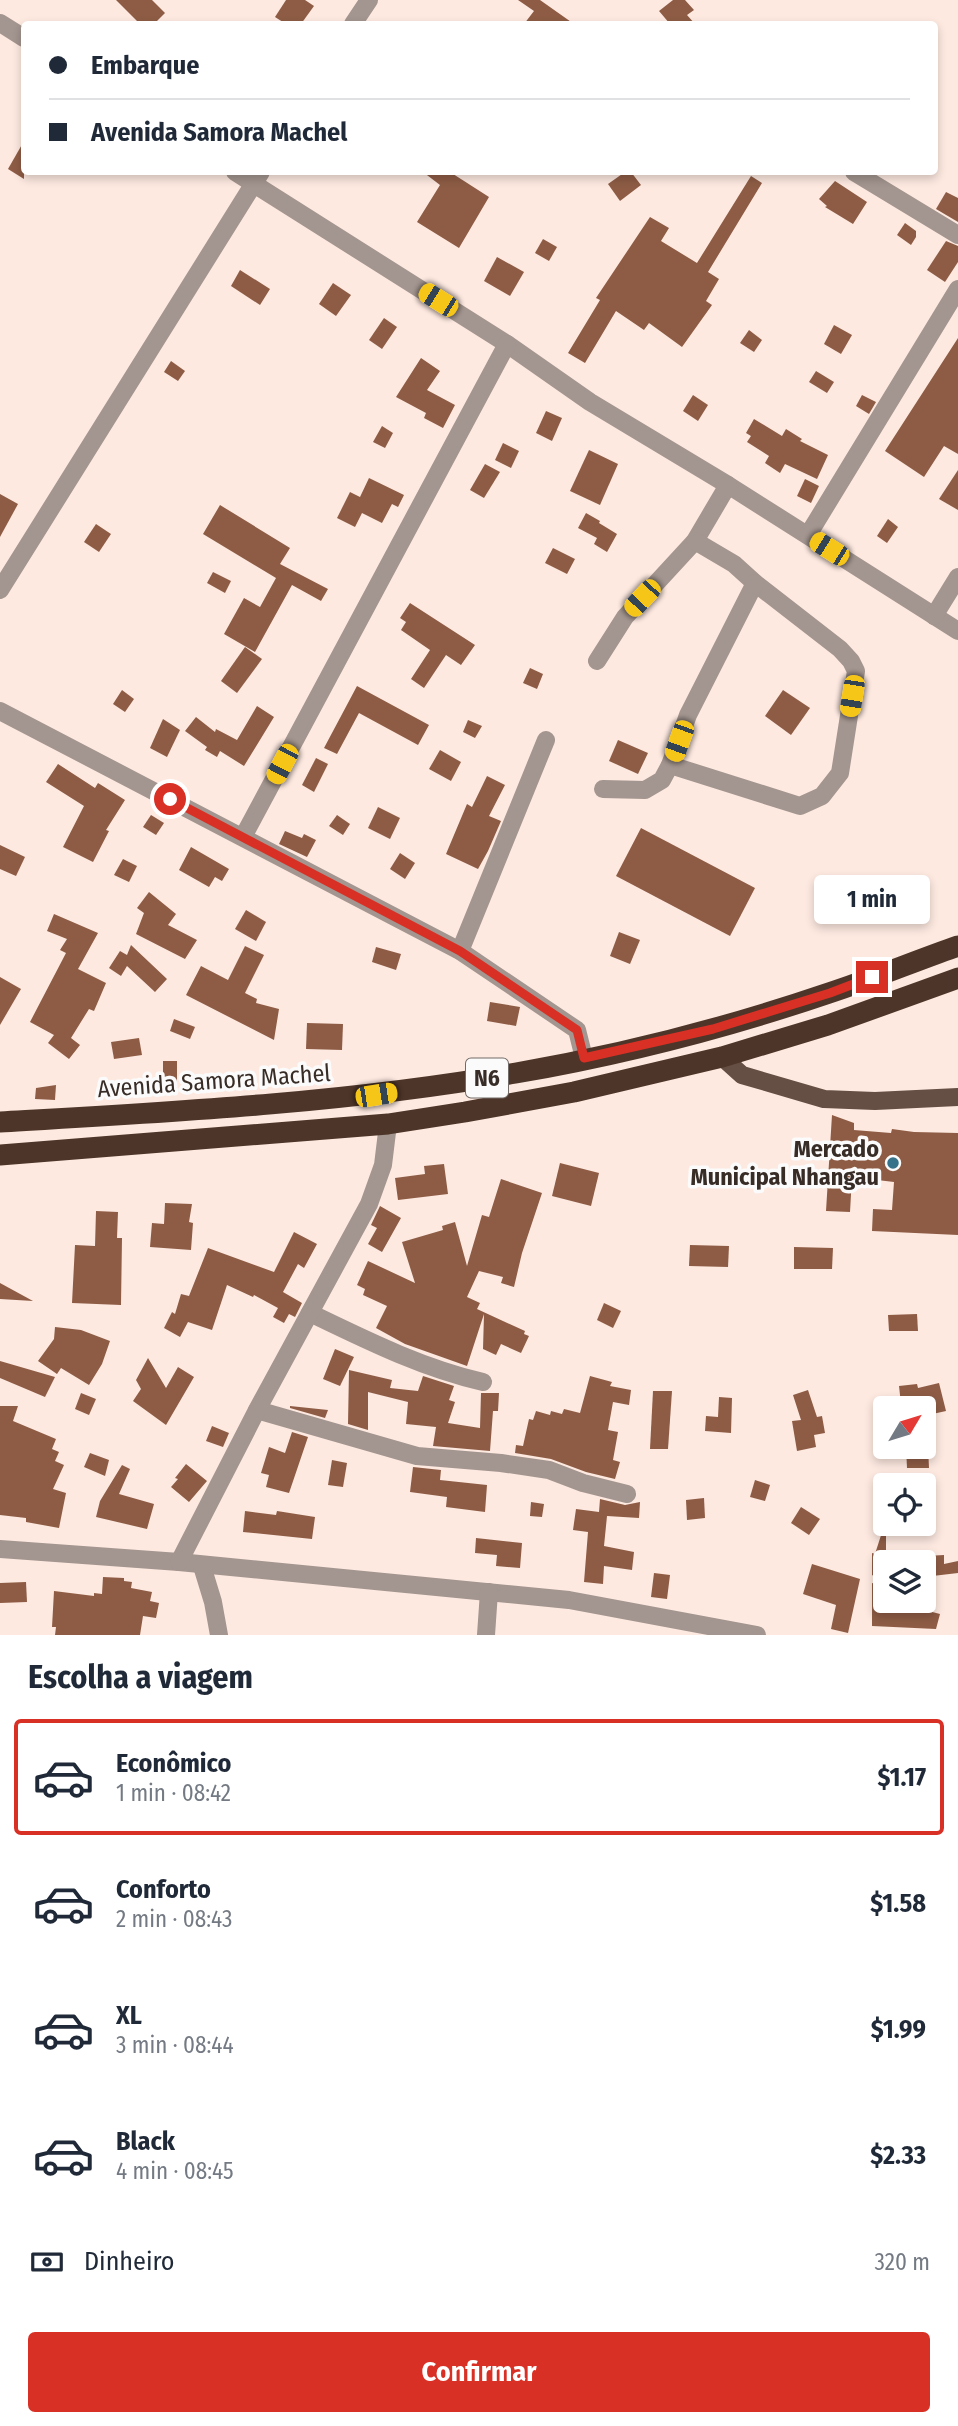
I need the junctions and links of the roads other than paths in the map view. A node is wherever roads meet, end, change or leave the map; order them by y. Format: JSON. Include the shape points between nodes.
{"nodes":[{"id":1,"x":369,"y":0,"type":"edge"},
{"id":2,"x":355,"y":21,"type":"edge"},
{"id":3,"x":0,"y":23,"type":"edge"},
{"id":4,"x":21,"y":36,"type":"edge"},
{"id":5,"x":860,"y":175,"type":"edge"},
{"id":6,"x":257,"y":177,"type":"edge"},
{"id":7,"x":958,"y":235,"type":"edge"},
{"id":8,"x":958,"y":289,"type":"edge"},
{"id":9,"x":507,"y":344,"type":"junction"},
{"id":10,"x":729,"y":485,"type":"junction"},
{"id":11,"x":808,"y":536,"type":"junction"},
{"id":12,"x":695,"y":541,"type":"junction"},
{"id":13,"x":958,"y":577,"type":"edge"},
{"id":14,"x":755,"y":583,"type":"junction"},
{"id":15,"x":0,"y":590,"type":"edge"},
{"id":16,"x":934,"y":616,"type":"junction"},
{"id":17,"x":958,"y":631,"type":"edge"},
{"id":18,"x":597,"y":661,"type":"dead end"},
{"id":19,"x":0,"y":711,"type":"edge"},
{"id":20,"x":546,"y":740,"type":"dead end"},
{"id":21,"x":670,"y":765,"type":"junction"},
{"id":22,"x":603,"y":789,"type":"dead end"},
{"id":23,"x":243,"y":837,"type":"junction"},
{"id":24,"x":958,"y":946,"type":"edge"},
{"id":25,"x":460,"y":951,"type":"junction"},
{"id":26,"x":958,"y":978,"type":"edge"},
{"id":27,"x":722,"y":1057,"type":"junction"},
{"id":28,"x":584,"y":1058,"type":"junction"},
{"id":29,"x":958,"y":1097,"type":"edge"},
{"id":30,"x":0,"y":1122,"type":"edge"},
{"id":31,"x":388,"y":1124,"type":"junction"},
{"id":32,"x":0,"y":1155,"type":"edge"},
{"id":33,"x":310,"y":1313,"type":"junction"},
{"id":34,"x":483,"y":1382,"type":"dead end"},
{"id":35,"x":257,"y":1410,"type":"junction"},
{"id":36,"x":627,"y":1494,"type":"dead end"},
{"id":37,"x":0,"y":1549,"type":"edge"},
{"id":38,"x":178,"y":1562,"type":"junction"},
{"id":39,"x":202,"y":1566,"type":"junction"},
{"id":40,"x":489,"y":1592,"type":"junction"},
{"id":41,"x":219,"y":1635,"type":"edge"},
{"id":42,"x":486,"y":1635,"type":"edge"},
{"id":43,"x":757,"y":1635,"type":"edge"}],
"edges":[{"from":1,"to":2,"type":"street"},
{"from":3,"to":4,"type":"street"},
{"from":5,"to":7,"type":"street"},
{"from":6,"to":9,"type":"street"},
{"from":6,"to":15,"type":"street"},
{"from":8,"to":11,"type":"street"},
{"from":9,"to":10,"type":"street","via":[[590,401]]},
{"from":9,"to":23,"type":"street"},
{"from":10,"to":11,"type":"street"},
{"from":10,"to":12,"type":"street"},
{"from":11,"to":16,"type":"street"},
{"from":12,"to":14,"type":"street","via":[[734,564]]},
{"from":12,"to":18,"type":"street","via":[[625,617]]},
{"from":13,"to":16,"type":"street"},
{"from":14,"to":21,"type":"street","via":[[688,715]]},
{"from":14,"to":21,"type":"street","via":[[840,649],[856,671],[840,773],[822,796],[800,806]]},
{"from":16,"to":17,"type":"street"},
{"from":19,"to":23,"type":"street"},
{"from":20,"to":25,"type":"street"},
{"from":21,"to":22,"type":"street","via":[[662,780],[645,790]]},
{"from":23,"to":25,"type":"street"},
{"from":24,"to":28,"type":"highway","name":"Avenida Samora Machel","number":"N6","via":[[713,1029]]},
{"from":25,"to":28,"type":"street","via":[[577,1030]]},
{"from":26,"to":27,"type":"highway","number":"N6"},
{"from":27,"to":29,"type":"main road","via":[[742,1075],[824,1099]]},
{"from":27,"to":31,"type":"highway","number":"N6","via":[[574,1092]]},
{"from":28,"to":30,"type":"highway","name":"Avenida Samora Machel","number":"N6","via":[[376,1095]]},
{"from":31,"to":32,"type":"highway","number":"N6"},
{"from":31,"to":33,"type":"street","via":[[383,1165],[369,1204]]},
{"from":33,"to":34,"type":"street","via":[[382,1347]]},
{"from":33,"to":35,"type":"street"},
{"from":35,"to":36,"type":"street","via":[[417,1456],[549,1470]]},
{"from":35,"to":38,"type":"street"},
{"from":37,"to":38,"type":"street"},
{"from":38,"to":39,"type":"street"},
{"from":39,"to":40,"type":"street"},
{"from":39,"to":41,"type":"street"},
{"from":40,"to":42,"type":"street"},
{"from":40,"to":43,"type":"street","via":[[569,1600]]}]}
